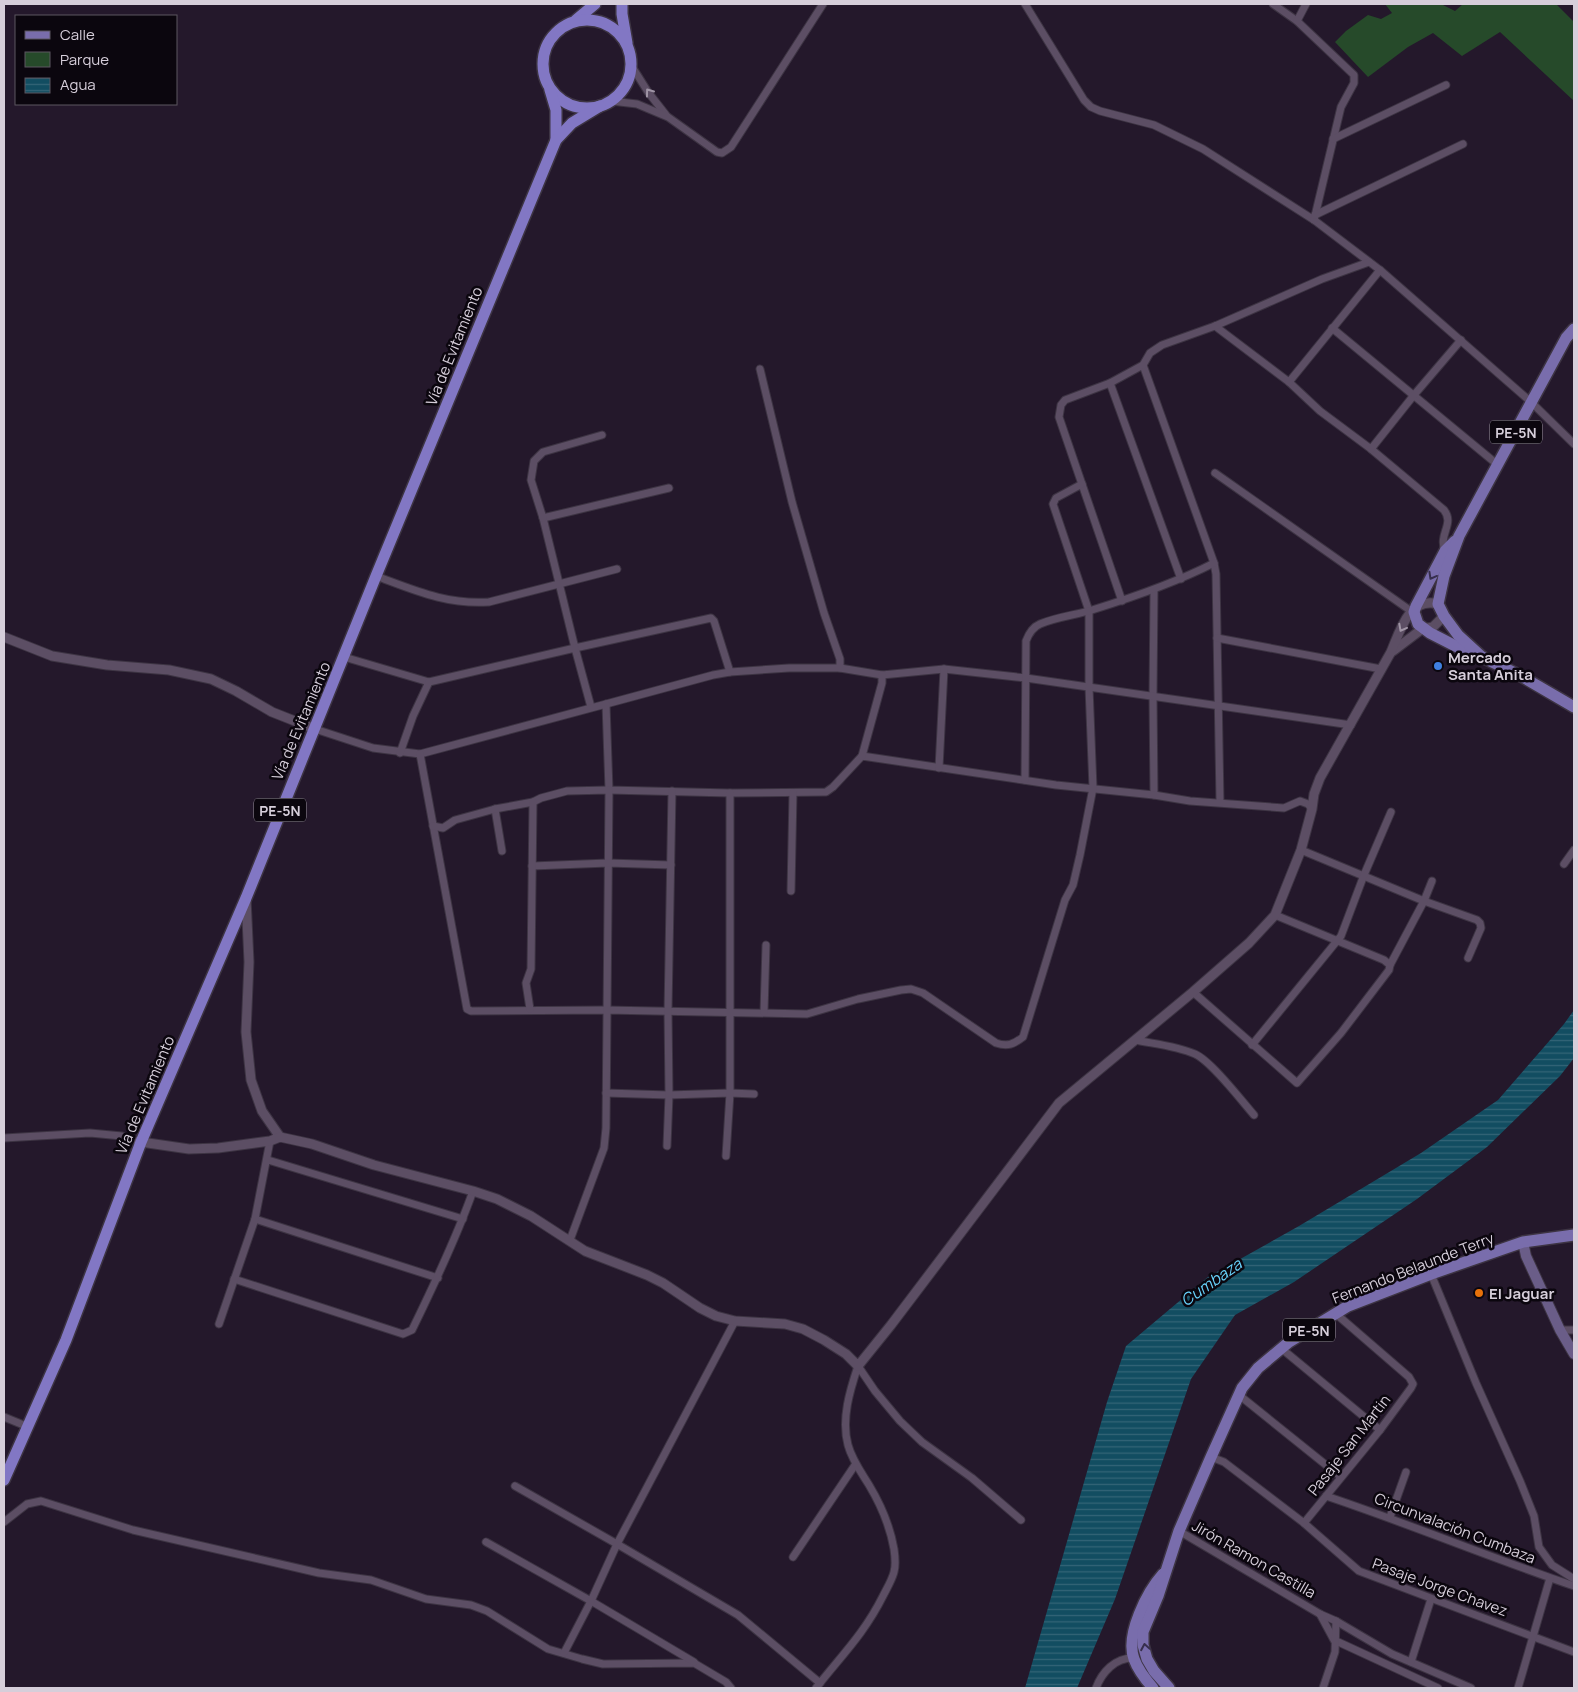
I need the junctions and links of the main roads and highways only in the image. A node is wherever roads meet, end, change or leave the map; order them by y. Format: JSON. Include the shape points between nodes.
{"nodes":[{"id":1,"x":595,"y":4,"type":"edge"},
{"id":2,"x":622,"y":4,"type":"edge"},
{"id":3,"x":574,"y":22,"type":"junction"},
{"id":4,"x":628,"y":47,"type":"junction"},
{"id":5,"x":548,"y":83,"type":"junction"},
{"id":6,"x":600,"y":106,"type":"junction"},
{"id":7,"x":556,"y":140,"type":"junction"},
{"id":8,"x":1574,"y":329,"type":"edge"},
{"id":9,"x":1459,"y":536,"type":"junction"},
{"id":10,"x":1482,"y":657,"type":"junction"},
{"id":11,"x":1574,"y":707,"type":"edge"},
{"id":12,"x":1574,"y":1235,"type":"edge"},
{"id":13,"x":1523,"y":1242,"type":"junction"},
{"id":14,"x":1574,"y":1354,"type":"edge"},
{"id":15,"x":4,"y":1480,"type":"edge"},
{"id":16,"x":1168,"y":1567,"type":"junction"},
{"id":17,"x":1153,"y":1688,"type":"edge"},
{"id":18,"x":1169,"y":1688,"type":"edge"}],
"edges":[{"from":1,"to":3,"type":"highway"},
{"from":2,"to":4,"type":"highway"},
{"from":3,"to":4,"type":"highway","via":[[604,23],[616,31]]},
{"from":3,"to":5,"type":"highway","via":[[555,33],[544,53]]},
{"from":4,"to":6,"type":"highway","via":[[630,74],[623,89],[611,101]]},
{"from":5,"to":6,"type":"highway","via":[[557,96],[571,105]]},
{"from":5,"to":7,"type":"highway","name":"Vía de Evitamiento","number":"PE-5N","via":[[556,110]]},
{"from":6,"to":7,"type":"highway","name":"Vía de Evitamiento","number":"PE-5N","via":[[572,123]]},
{"from":7,"to":15,"type":"highway","name":"Vía de Evitamiento","number":"PE-5N","via":[[246,898],[141,1142],[66,1340]]},
{"from":8,"to":9,"type":"main road","number":"PE-5N","via":[[1566,338]]},
{"from":9,"to":10,"type":"main road","number":"PE-5N","via":[[1444,576],[1438,604],[1458,635]]},
{"from":9,"to":10,"type":"main road","number":"PE-5N","one_way":true,"via":[[1445,551],[1414,609],[1414,618],[1422,629]]},
{"from":10,"to":11,"type":"main road"},
{"from":12,"to":13,"type":"main road","name":"Fernando Belaunde Terry","number":"PE-5N"},
{"from":13,"to":14,"type":"main road","via":[[1526,1256]]},
{"from":13,"to":16,"type":"main road","name":"Fernando Belaunde Terry","number":"PE-5N","via":[[1348,1306],[1288,1342],[1258,1368],[1238,1395],[1179,1531]]},
{"from":16,"to":17,"type":"main road","name":"Fernando Belaunde Terry","number":"PE-5N","via":[[1154,1584],[1139,1614],[1132,1638],[1134,1658]]},
{"from":18,"to":16,"type":"main road","name":"Fernando Belaunde Terry","number":"PE-5N","one_way":true,"via":[[1154,1671],[1143,1645],[1143,1632]]}]}
